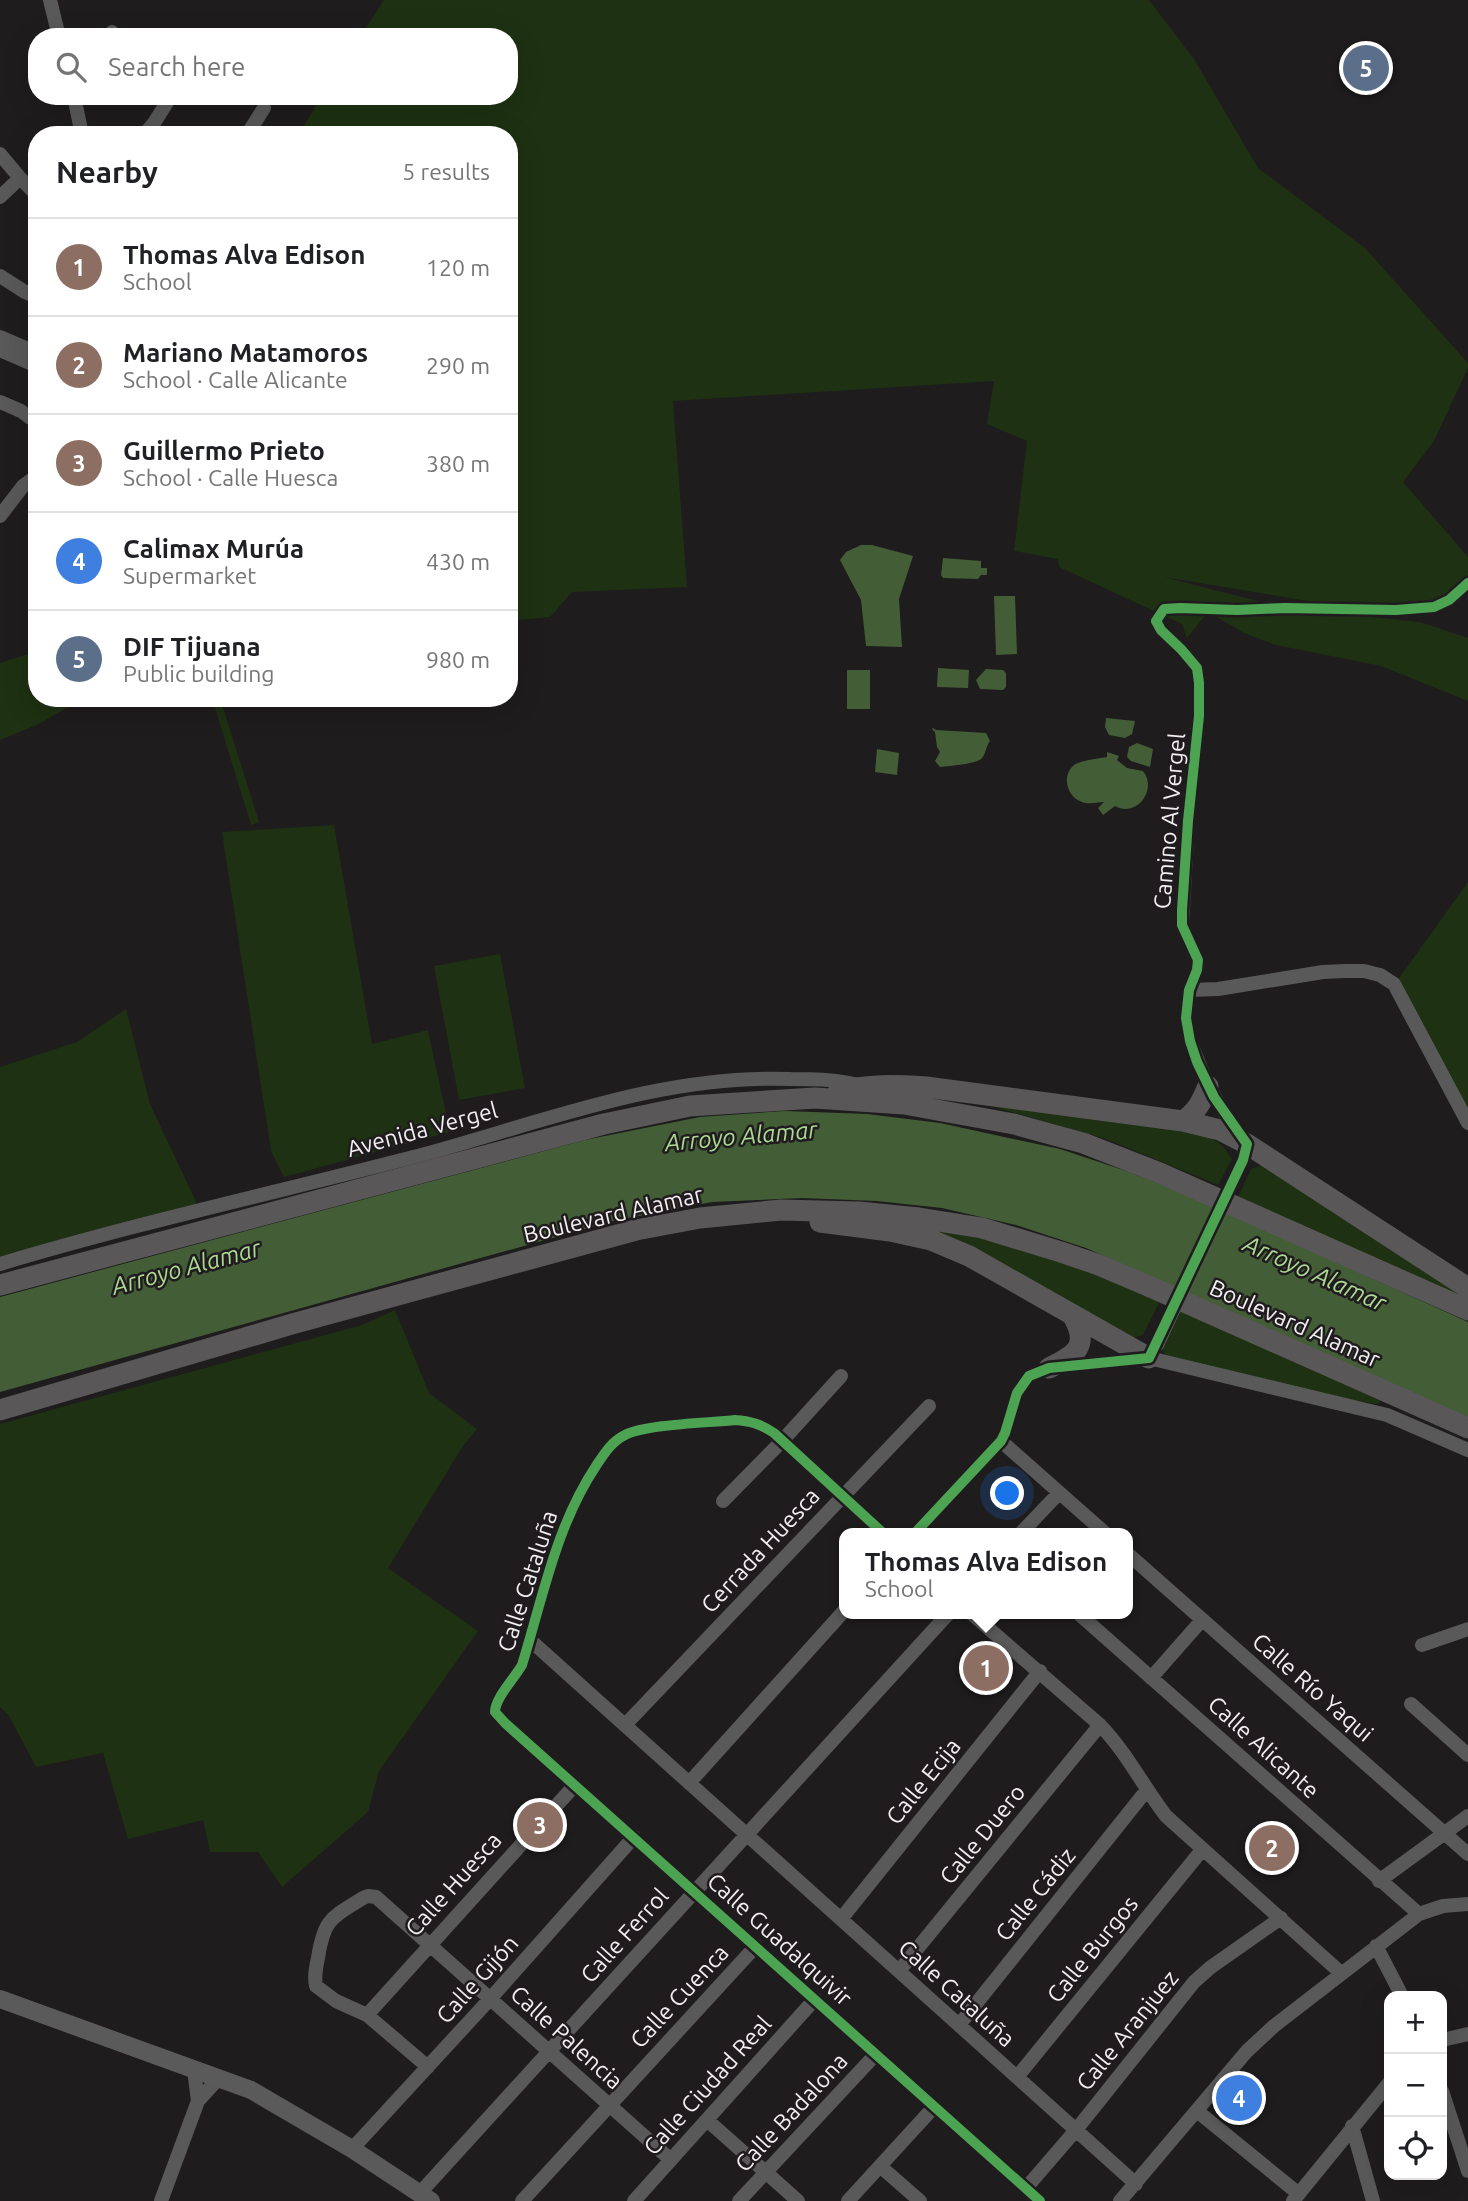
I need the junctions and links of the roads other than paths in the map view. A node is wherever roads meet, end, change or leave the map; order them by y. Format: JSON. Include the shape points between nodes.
{"nodes":[{"id":1,"x":50,"y":0,"type":"edge"},
{"id":2,"x":57,"y":28,"type":"edge"},
{"id":3,"x":76,"y":105,"type":"edge"},
{"id":4,"x":165,"y":105,"type":"edge"},
{"id":5,"x":264,"y":108,"type":"dead end"},
{"id":6,"x":80,"y":126,"type":"edge"},
{"id":7,"x":152,"y":126,"type":"edge"},
{"id":8,"x":253,"y":126,"type":"edge"},
{"id":9,"x":0,"y":154,"type":"edge"},
{"id":10,"x":20,"y":178,"type":"junction"},
{"id":11,"x":28,"y":186,"type":"edge"},
{"id":12,"x":0,"y":197,"type":"edge"},
{"id":13,"x":0,"y":276,"type":"edge"},
{"id":14,"x":28,"y":293,"type":"edge"},
{"id":15,"x":0,"y":337,"type":"edge"},
{"id":16,"x":28,"y":349,"type":"edge"},
{"id":17,"x":0,"y":351,"type":"edge"},
{"id":18,"x":28,"y":362,"type":"edge"},
{"id":19,"x":0,"y":402,"type":"edge"},
{"id":20,"x":28,"y":416,"type":"edge"},
{"id":21,"x":28,"y":482,"type":"edge"},
{"id":22,"x":2,"y":509,"type":"edge"},
{"id":23,"x":1468,"y":583,"type":"edge"},
{"id":24,"x":1189,"y":990,"type":"junction"},
{"id":25,"x":862,"y":1086,"type":"junction"},
{"id":26,"x":1208,"y":1086,"type":"junction"},
{"id":27,"x":815,"y":1098,"type":"junction"},
{"id":28,"x":1184,"y":1121,"type":"junction"},
{"id":29,"x":1468,"y":1123,"type":"edge"},
{"id":30,"x":1245,"y":1152,"type":"junction"},
{"id":31,"x":781,"y":1210,"type":"junction"},
{"id":32,"x":0,"y":1264,"type":"edge"},
{"id":33,"x":0,"y":1285,"type":"edge"},
{"id":34,"x":1468,"y":1288,"type":"edge"},
{"id":35,"x":1468,"y":1310,"type":"edge"},
{"id":36,"x":1073,"y":1316,"type":"junction"},
{"id":37,"x":1153,"y":1352,"type":"junction"},
{"id":38,"x":1049,"y":1368,"type":"junction"},
{"id":39,"x":841,"y":1376,"type":"dead end"},
{"id":40,"x":929,"y":1406,"type":"dead end"},
{"id":41,"x":0,"y":1410,"type":"edge"},
{"id":42,"x":1468,"y":1429,"type":"edge"},
{"id":43,"x":782,"y":1441,"type":"junction"},
{"id":44,"x":1001,"y":1441,"type":"junction"},
{"id":45,"x":1468,"y":1450,"type":"edge"},
{"id":46,"x":1059,"y":1493,"type":"junction"},
{"id":47,"x":842,"y":1496,"type":"junction"},
{"id":48,"x":723,"y":1501,"type":"dead end"},
{"id":49,"x":877,"y":1528,"type":"edge"},
{"id":50,"x":920,"y":1528,"type":"edge"},
{"id":51,"x":1026,"y":1528,"type":"edge"},
{"id":52,"x":1099,"y":1528,"type":"edge"},
{"id":53,"x":1133,"y":1558,"type":"edge"},
{"id":54,"x":839,"y":1617,"type":"edge"},
{"id":55,"x":943,"y":1619,"type":"edge"},
{"id":56,"x":978,"y":1619,"type":"edge"},
{"id":57,"x":1085,"y":1619,"type":"edge"},
{"id":58,"x":1202,"y":1620,"type":"junction"},
{"id":59,"x":1468,"y":1629,"type":"edge"},
{"id":60,"x":530,"y":1640,"type":"junction"},
{"id":61,"x":1422,"y":1645,"type":"dead end"},
{"id":62,"x":1040,"y":1671,"type":"junction"},
{"id":63,"x":1151,"y":1678,"type":"junction"},
{"id":64,"x":1411,"y":1704,"type":"dead end"},
{"id":65,"x":495,"y":1707,"type":"joint"},
{"id":66,"x":1100,"y":1725,"type":"junction"},
{"id":67,"x":625,"y":1726,"type":"junction"},
{"id":68,"x":1468,"y":1755,"type":"edge"},
{"id":69,"x":689,"y":1783,"type":"junction"},
{"id":70,"x":575,"y":1785,"type":"junction"},
{"id":71,"x":1146,"y":1791,"type":"junction"},
{"id":72,"x":1468,"y":1816,"type":"edge"},
{"id":73,"x":1444,"y":1833,"type":"junction"},
{"id":74,"x":747,"y":1835,"type":"junction"},
{"id":75,"x":634,"y":1837,"type":"junction"},
{"id":76,"x":1202,"y":1850,"type":"junction"},
{"id":77,"x":1468,"y":1854,"type":"edge"},
{"id":78,"x":1379,"y":1881,"type":"junction"},
{"id":79,"x":695,"y":1891,"type":"junction"},
{"id":80,"x":1468,"y":1904,"type":"edge"},
{"id":81,"x":1419,"y":1914,"type":"junction"},
{"id":82,"x":1281,"y":1918,"type":"junction"},
{"id":83,"x":841,"y":1919,"type":"junction"},
{"id":84,"x":429,"y":1944,"type":"junction"},
{"id":85,"x":756,"y":1946,"type":"junction"},
{"id":86,"x":1376,"y":1946,"type":"junction"},
{"id":87,"x":899,"y":1971,"type":"junction"},
{"id":88,"x":1341,"y":1973,"type":"junction"},
{"id":89,"x":1399,"y":1991,"type":"edge"},
{"id":90,"x":0,"y":1999,"type":"edge"},
{"id":91,"x":491,"y":1999,"type":"junction"},
{"id":92,"x":815,"y":1999,"type":"junction"},
{"id":93,"x":367,"y":2015,"type":"junction"},
{"id":94,"x":959,"y":2025,"type":"junction"},
{"id":95,"x":1468,"y":2034,"type":"edge"},
{"id":96,"x":1447,"y":2039,"type":"edge"},
{"id":97,"x":549,"y":2051,"type":"junction"},
{"id":98,"x":876,"y":2053,"type":"junction"},
{"id":99,"x":428,"y":2067,"type":"junction"},
{"id":100,"x":1017,"y":2077,"type":"junction"},
{"id":101,"x":204,"y":2081,"type":"junction"},
{"id":102,"x":1384,"y":2088,"type":"edge"},
{"id":103,"x":1447,"y":2103,"type":"edge"},
{"id":104,"x":610,"y":2105,"type":"junction"},
{"id":105,"x":934,"y":2107,"type":"junction"},
{"id":106,"x":1197,"y":2111,"type":"junction"},
{"id":107,"x":706,"y":2120,"type":"junction"},
{"id":108,"x":1352,"y":2126,"type":"junction"},
{"id":109,"x":1076,"y":2130,"type":"junction"},
{"id":110,"x":1465,"y":2148,"type":"edge"},
{"id":111,"x":352,"y":2149,"type":"junction"},
{"id":112,"x":671,"y":2160,"type":"junction"},
{"id":113,"x":880,"y":2166,"type":"junction"},
{"id":114,"x":1468,"y":2171,"type":"edge"},
{"id":115,"x":766,"y":2172,"type":"junction"},
{"id":116,"x":1136,"y":2184,"type":"junction"},
{"id":117,"x":1026,"y":2188,"type":"junction"},
{"id":118,"x":425,"y":2197,"type":"edge"},
{"id":119,"x":1296,"y":2197,"type":"edge"},
{"id":120,"x":161,"y":2201,"type":"edge"},
{"id":121,"x":522,"y":2201,"type":"edge"},
{"id":122,"x":634,"y":2201,"type":"edge"},
{"id":123,"x":739,"y":2201,"type":"edge"},
{"id":124,"x":798,"y":2201,"type":"edge"},
{"id":125,"x":849,"y":2201,"type":"edge"},
{"id":126,"x":920,"y":2201,"type":"edge"},
{"id":127,"x":1040,"y":2201,"type":"edge"},
{"id":128,"x":1121,"y":2201,"type":"edge"},
{"id":129,"x":1373,"y":2201,"type":"edge"}],
"edges":[{"from":1,"to":2,"type":"street"},
{"from":3,"to":6,"type":"street"},
{"from":4,"to":7,"type":"street"},
{"from":5,"to":8,"type":"street"},
{"from":9,"to":10,"type":"street"},
{"from":10,"to":11,"type":"street"},
{"from":10,"to":12,"type":"street"},
{"from":13,"to":14,"type":"street"},
{"from":15,"to":16,"type":"street"},
{"from":17,"to":18,"type":"street"},
{"from":19,"to":20,"type":"street"},
{"from":21,"to":22,"type":"street"},
{"from":23,"to":24,"type":"street","name":"Camino Al Vergel","via":[[1434,607],[1164,609],[1156,621],[1197,668],[1199,682],[1182,910],[1182,925],[1198,960]]},
{"from":24,"to":26,"type":"street","name":"Camino Al Vergel","via":[[1186,1018],[1190,1041]]},
{"from":24,"to":29,"type":"street","via":[[1323,972],[1380,975],[1394,984]]},
{"from":25,"to":27,"type":"highway"},
{"from":25,"to":28,"type":"highway","via":[[926,1087]]},
{"from":25,"to":32,"type":"street","name":"Avenida Vergel","via":[[766,1078],[696,1083],[608,1100],[425,1154]]},
{"from":26,"to":28,"type":"highway","via":[[1200,1105]]},
{"from":26,"to":30,"type":"street","name":"Camino Al Vergel"},
{"from":27,"to":33,"type":"highway","via":[[690,1106],[604,1124]]},
{"from":27,"to":35,"type":"highway","via":[[953,1112],[1083,1143],[1202,1190]]},
{"from":28,"to":30,"type":"highway","via":[[1220,1130]]},
{"from":30,"to":34,"type":"highway"},
{"from":30,"to":37,"type":"street","bridge":true},
{"from":31,"to":36,"type":"highway","via":[[825,1223],[931,1240],[969,1256]]},
{"from":31,"to":41,"type":"highway","name":"Boulevard Alamar","via":[[636,1230]]},
{"from":31,"to":42,"type":"highway","name":"Boulevard Alamar","via":[[919,1218],[982,1228],[1061,1252],[1131,1278]]},
{"from":36,"to":37,"type":"highway"},
{"from":36,"to":38,"type":"highway","via":[[1080,1343],[1070,1357]]},
{"from":37,"to":38,"type":"street"},
{"from":37,"to":45,"type":"street","via":[[1387,1415]]},
{"from":38,"to":44,"type":"street","via":[[1022,1384]]},
{"from":39,"to":43,"type":"street"},
{"from":40,"to":47,"type":"street","name":"Cerrada Huesca"},
{"from":43,"to":47,"type":"street"},
{"from":43,"to":48,"type":"street"},
{"from":43,"to":60,"type":"street","name":"Calle Cataluña","via":[[763,1425],[735,1420],[643,1430],[614,1441],[587,1478],[561,1531]]},
{"from":44,"to":46,"type":"street"},
{"from":44,"to":50,"type":"street"},
{"from":46,"to":51,"type":"street"},
{"from":46,"to":52,"type":"street"},
{"from":47,"to":49,"type":"street"},
{"from":47,"to":67,"type":"street","name":"Cerrada Huesca"},
{"from":53,"to":58,"type":"street","name":"Calle Río Yaqui"},
{"from":54,"to":69,"type":"street"},
{"from":55,"to":74,"type":"street","name":"Calle Ferrol"},
{"from":56,"to":62,"type":"street"},
{"from":57,"to":63,"type":"street","name":"Calle Alicante"},
{"from":58,"to":63,"type":"street"},
{"from":58,"to":73,"type":"street","name":"Calle Río Yaqui"},
{"from":59,"to":61,"type":"street"},
{"from":60,"to":65,"type":"street","name":"Calle Cataluña","via":[[522,1665]]},
{"from":60,"to":67,"type":"street","name":"Calle Cataluña"},
{"from":62,"to":66,"type":"street"},
{"from":62,"to":83,"type":"street","name":"Calle Ecija"},
{"from":63,"to":78,"type":"street","name":"Calle Alicante"},
{"from":64,"to":68,"type":"street"},
{"from":65,"to":70,"type":"street","name":"Calle Guadalquivir","via":[[505,1723]]},
{"from":66,"to":71,"type":"street","via":[[1121,1749]]},
{"from":66,"to":87,"type":"street","name":"Calle Duero"},
{"from":67,"to":69,"type":"street","name":"Calle Cataluña"},
{"from":69,"to":74,"type":"street","name":"Calle Cataluña"},
{"from":70,"to":75,"type":"street","name":"Calle Guadalquivir"},
{"from":70,"to":84,"type":"street","name":"Calle Huesca"},
{"from":71,"to":76,"type":"street"},
{"from":71,"to":94,"type":"street","name":"Calle Cádiz"},
{"from":72,"to":73,"type":"street"},
{"from":73,"to":77,"type":"street","name":"Calle Río Yaqui"},
{"from":73,"to":78,"type":"street"},
{"from":74,"to":79,"type":"street","name":"Calle Ferrol"},
{"from":74,"to":83,"type":"street","name":"Calle Cataluña"},
{"from":75,"to":79,"type":"street","name":"Calle Guadalquivir"},
{"from":75,"to":91,"type":"street","name":"Calle Gijón"},
{"from":76,"to":82,"type":"street"},
{"from":76,"to":100,"type":"street","name":"Calle Burgos"},
{"from":78,"to":81,"type":"street","name":"Calle Alicante"},
{"from":79,"to":85,"type":"street","name":"Calle Guadalquivir"},
{"from":79,"to":97,"type":"street","name":"Calle Ferrol"},
{"from":80,"to":81,"type":"street"},
{"from":81,"to":86,"type":"street"},
{"from":82,"to":88,"type":"street"},
{"from":82,"to":109,"type":"street","name":"Calle Aranjuez","via":[[1194,1982]]},
{"from":83,"to":87,"type":"street","name":"Calle Cataluña"},
{"from":84,"to":91,"type":"street","name":"Calle Palencia"},
{"from":84,"to":93,"type":"street","name":"Calle Huesca"},
{"from":84,"to":93,"type":"street","name":"Calle Palencia","via":[[376,1897],[368,1896],[329,1921],[324,1928],[316,1986]]},
{"from":85,"to":92,"type":"street","name":"Calle Guadalquivir"},
{"from":85,"to":104,"type":"street","name":"Calle Cuenca"},
{"from":86,"to":88,"type":"street"},
{"from":86,"to":89,"type":"street"},
{"from":87,"to":94,"type":"street","name":"Calle Cataluña"},
{"from":88,"to":106,"type":"street","via":[[1247,2051]]},
{"from":90,"to":101,"type":"main road"},
{"from":91,"to":97,"type":"street","name":"Calle Palencia"},
{"from":91,"to":99,"type":"street","name":"Calle Gijón"},
{"from":92,"to":98,"type":"street","name":"Calle Guadalquivir"},
{"from":92,"to":107,"type":"street","name":"Calle Ciudad Real"},
{"from":93,"to":99,"type":"street"},
{"from":94,"to":100,"type":"street","name":"Calle Cataluña"},
{"from":95,"to":96,"type":"street"},
{"from":97,"to":104,"type":"street","name":"Calle Palencia"},
{"from":97,"to":118,"type":"street","name":"Calle Ferrol"},
{"from":98,"to":105,"type":"street","name":"Calle Guadalquivir"},
{"from":98,"to":115,"type":"street","name":"Calle Badalona"},
{"from":99,"to":111,"type":"street","name":"Calle Gijón"},
{"from":100,"to":109,"type":"street","name":"Calle Cataluña"},
{"from":101,"to":111,"type":"main road","via":[[251,2090]]},
{"from":101,"to":120,"type":"street"},
{"from":102,"to":108,"type":"street"},
{"from":103,"to":110,"type":"street"},
{"from":104,"to":112,"type":"street","name":"Calle Palencia"},
{"from":104,"to":121,"type":"street","name":"Calle Cuenca"},
{"from":105,"to":113,"type":"street"},
{"from":105,"to":117,"type":"street","name":"Calle Guadalquivir"},
{"from":106,"to":116,"type":"street"},
{"from":106,"to":119,"type":"street"},
{"from":107,"to":112,"type":"street","name":"Calle Ciudad Real"},
{"from":107,"to":115,"type":"street"},
{"from":108,"to":119,"type":"street"},
{"from":108,"to":129,"type":"street"},
{"from":109,"to":116,"type":"street","name":"Calle Cataluña"},
{"from":109,"to":117,"type":"street","name":"Calle Aranjuez"},
{"from":110,"to":114,"type":"street"},
{"from":111,"to":118,"type":"main road"},
{"from":112,"to":122,"type":"street","name":"Calle Ciudad Real"},
{"from":113,"to":125,"type":"street"},
{"from":113,"to":126,"type":"street"},
{"from":115,"to":123,"type":"street","name":"Calle Badalona"},
{"from":115,"to":124,"type":"street"},
{"from":116,"to":128,"type":"street"},
{"from":117,"to":127,"type":"street","name":"Calle Guadalquivir"}]}
